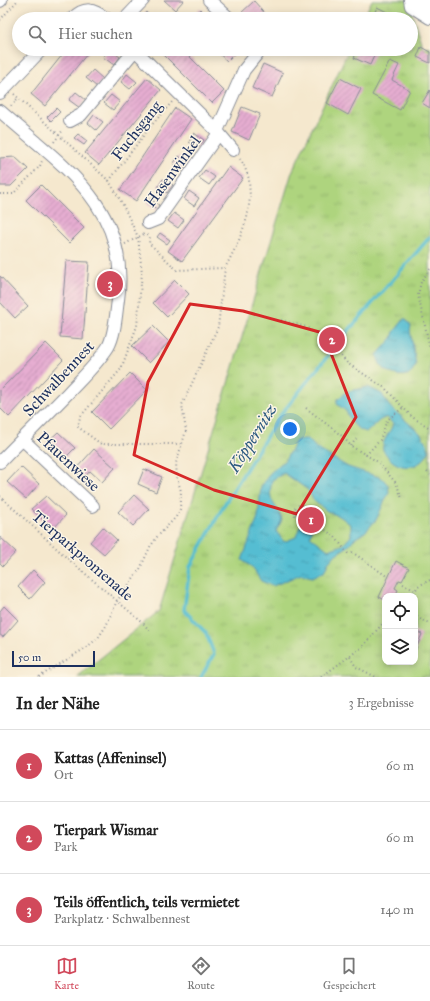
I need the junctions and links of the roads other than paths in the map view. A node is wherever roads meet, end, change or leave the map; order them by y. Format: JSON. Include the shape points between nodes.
{"nodes":[{"id":1,"x":143,"y":0,"type":"edge"},
{"id":2,"x":209,"y":0,"type":"edge"},
{"id":3,"x":410,"y":0,"type":"edge"},
{"id":4,"x":421,"y":0,"type":"edge"},
{"id":5,"x":430,"y":5,"type":"edge"},
{"id":6,"x":79,"y":12,"type":"edge"},
{"id":7,"x":96,"y":12,"type":"edge"},
{"id":8,"x":132,"y":12,"type":"edge"},
{"id":9,"x":222,"y":12,"type":"edge"},
{"id":10,"x":430,"y":18,"type":"edge"},
{"id":11,"x":35,"y":56,"type":"edge"},
{"id":12,"x":129,"y":56,"type":"edge"},
{"id":13,"x":142,"y":56,"type":"edge"},
{"id":14,"x":256,"y":56,"type":"edge"},
{"id":15,"x":3,"y":90,"type":"edge"},
{"id":16,"x":0,"y":111,"type":"edge"},
{"id":17,"x":70,"y":121,"type":"road end"},
{"id":18,"x":218,"y":132,"type":"junction"},
{"id":19,"x":233,"y":150,"type":"road end"},
{"id":20,"x":146,"y":228,"type":"road end"},
{"id":21,"x":22,"y":439,"type":"junction"},
{"id":22,"x":0,"y":462,"type":"edge"},
{"id":23,"x":93,"y":506,"type":"dead end"}],
"edges":[{"from":1,"to":8,"type":"street"},
{"from":2,"to":9,"type":"street"},
{"from":3,"to":10,"type":"street","via":[[411,6]]},
{"from":4,"to":5,"type":"street"},
{"from":6,"to":7,"type":"street"},
{"from":11,"to":15,"type":"street"},
{"from":12,"to":17,"type":"street","via":[[81,115]]},
{"from":13,"to":18,"type":"street","name":"Hasenwinkel"},
{"from":14,"to":18,"type":"street","via":[[244,70]]},
{"from":16,"to":21,"type":"street","name":"Schwalbennest","via":[[47,151],[96,201],[113,231],[120,290],[109,346],[92,368]]},
{"from":18,"to":19,"type":"street","name":"Hasenwinkel"},
{"from":18,"to":20,"type":"street","name":"Hasenwinkel","via":[[158,219]]},
{"from":21,"to":22,"type":"street","name":"Schwalbennest"},
{"from":21,"to":23,"type":"street","name":"Pfauenwiese"}]}
